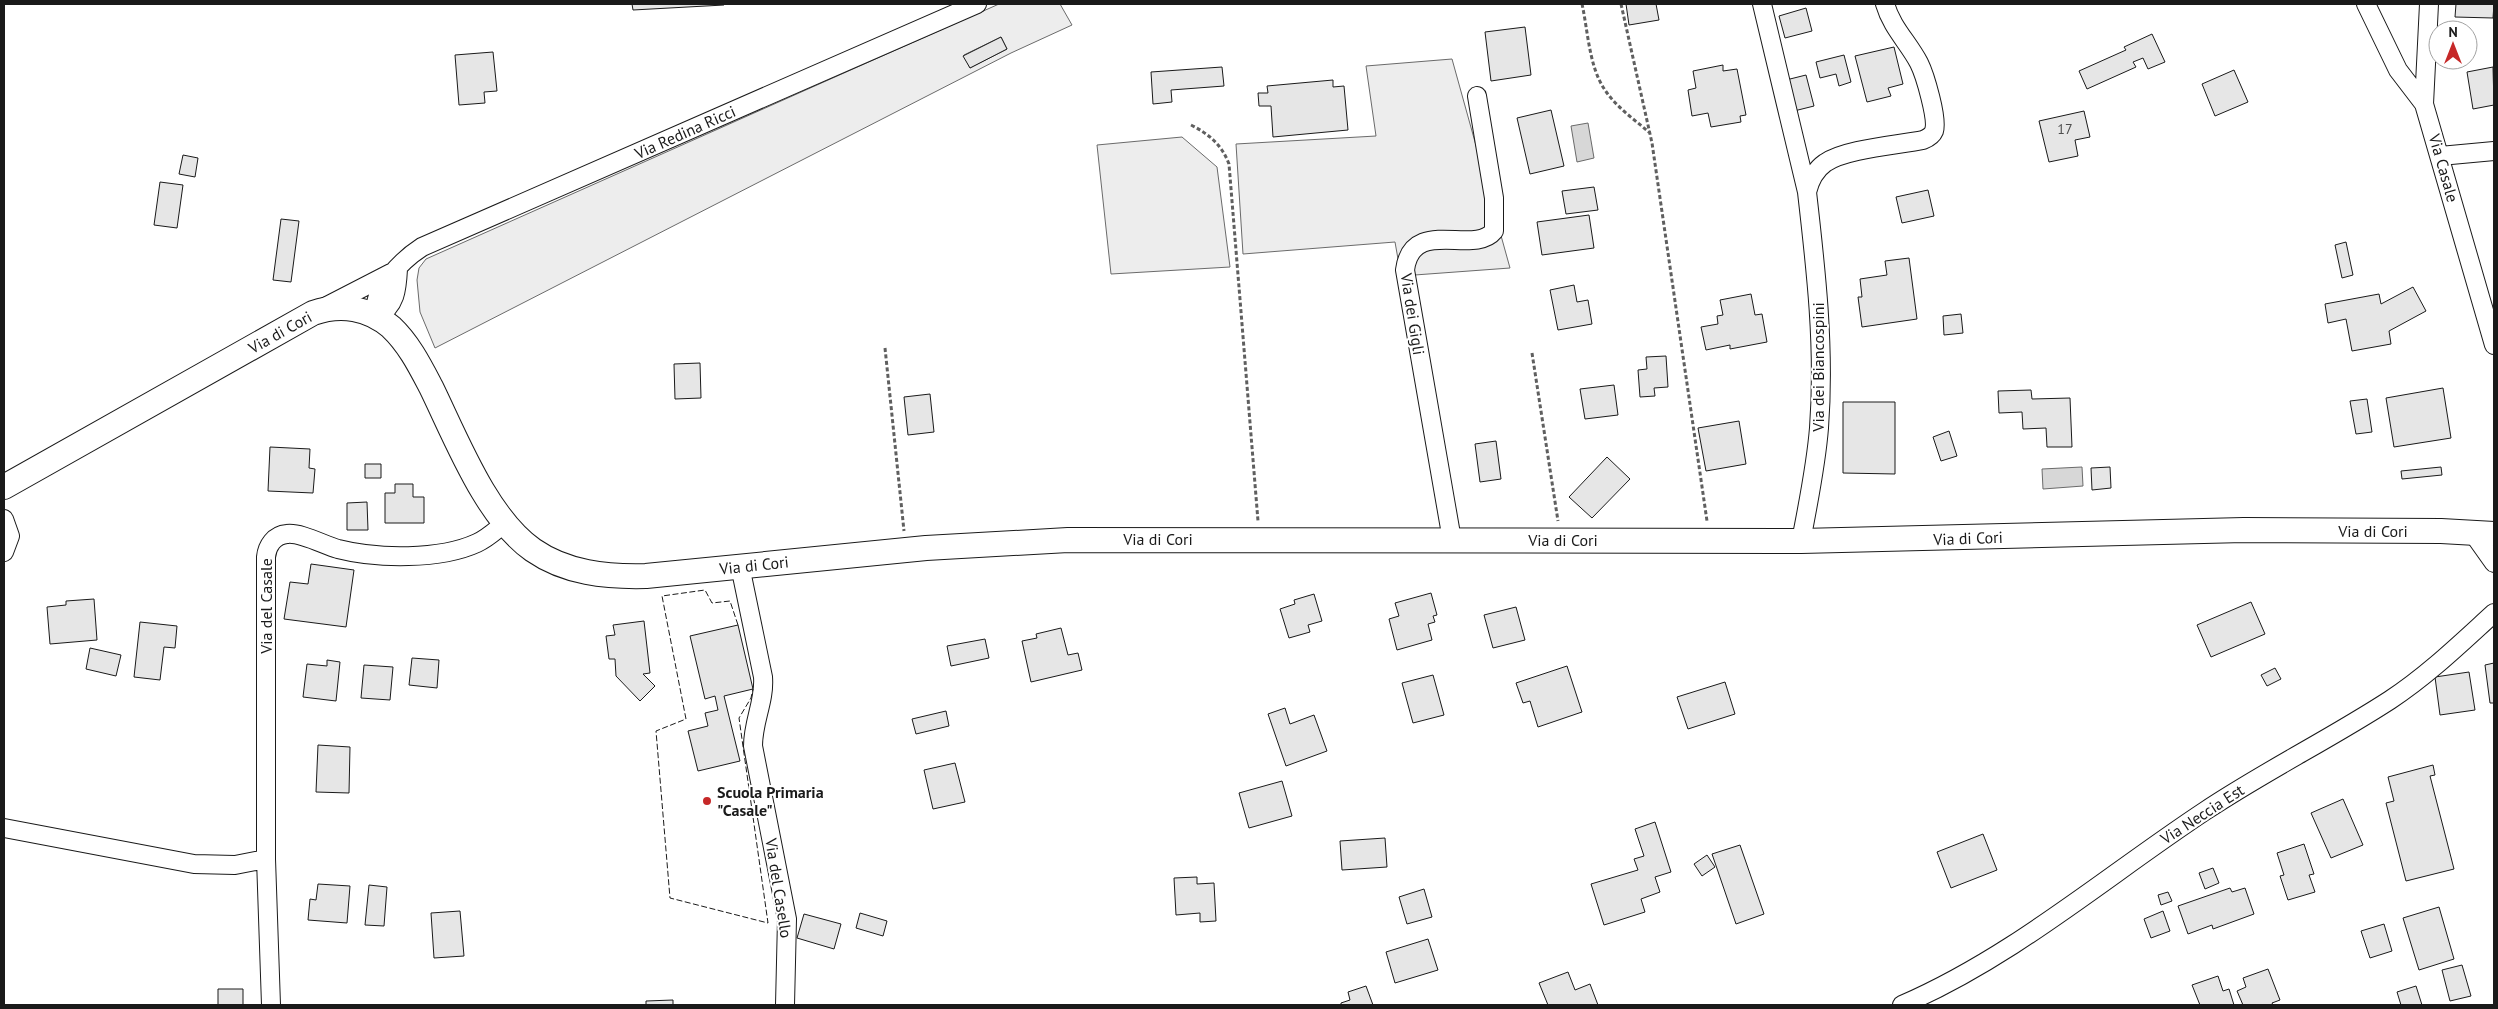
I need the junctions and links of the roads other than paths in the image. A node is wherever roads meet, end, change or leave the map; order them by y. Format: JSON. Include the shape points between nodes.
{"nodes":[{"id":1,"x":977,"y":4,"type":"edge"},
{"id":2,"x":1762,"y":4,"type":"edge"},
{"id":3,"x":1885,"y":4,"type":"edge"},
{"id":4,"x":2366,"y":4,"type":"edge"},
{"id":5,"x":2429,"y":4,"type":"edge"},
{"id":6,"x":1477,"y":96,"type":"dead end"},
{"id":7,"x":2424,"y":104,"type":"junction"},
{"id":8,"x":2494,"y":151,"type":"edge"},
{"id":9,"x":2440,"y":156,"type":"junction"},
{"id":10,"x":1807,"y":192,"type":"junction"},
{"id":11,"x":398,"y":269,"type":"junction"},
{"id":12,"x":398,"y":289,"type":"junction"},
{"id":13,"x":313,"y":313,"type":"junction"},
{"id":14,"x":376,"y":317,"type":"junction"},
{"id":15,"x":406,"y":344,"type":"junction"},
{"id":16,"x":2494,"y":345,"type":"edge"},
{"id":17,"x":4,"y":487,"type":"edge"},
{"id":18,"x":4,"y":519,"type":"edge"},
{"id":19,"x":505,"y":523,"type":"junction"},
{"id":20,"x":2483,"y":533,"type":"edge"},
{"id":21,"x":1452,"y":540,"type":"junction"},
{"id":22,"x":1802,"y":541,"type":"junction"},
{"id":23,"x":4,"y":552,"type":"edge"},
{"id":24,"x":2494,"y":563,"type":"edge"},
{"id":25,"x":740,"y":566,"type":"junction"},
{"id":26,"x":2494,"y":613,"type":"edge"},
{"id":27,"x":4,"y":828,"type":"edge"},
{"id":28,"x":266,"y":859,"type":"junction"},
{"id":29,"x":271,"y":1005,"type":"edge"},
{"id":30,"x":786,"y":1005,"type":"edge"},
{"id":31,"x":1902,"y":1005,"type":"edge"}],
"edges":[{"from":1,"to":11,"type":"street","name":"Via Redina Ricci","via":[[422,247]]},
{"from":2,"to":10,"type":"street","name":"Via dei Biancospini"},
{"from":3,"to":10,"type":"street","via":[[1895,29],[1922,70],[1934,120],[1933,132],[1923,140],[1845,154],[1830,160],[1816,172]]},
{"from":4,"to":7,"type":"street","name":"Via Casale","via":[[2398,70]]},
{"from":5,"to":7,"type":"street"},
{"from":6,"to":21,"type":"street","name":"Via dei Gigli","via":[[1494,198],[1494,231],[1483,237],[1420,244],[1410,252],[1405,270]]},
{"from":7,"to":9,"type":"street","name":"Via Casale"},
{"from":8,"to":9,"type":"street"},
{"from":9,"to":16,"type":"street","name":"Via Casale"},
{"from":10,"to":22,"type":"street","name":"Via dei Biancospini","via":[[1819,301],[1821,379],[1817,449]]},
{"from":11,"to":12,"type":"street"},
{"from":11,"to":13,"type":"street"},
{"from":11,"to":14,"type":"street","via":[[377,296]]},
{"from":12,"to":14,"type":"street","via":[[391,305]]},
{"from":12,"to":15,"type":"street","via":[[399,317]]},
{"from":13,"to":14,"type":"main road","name":"Via di Cori","via":[[347,308]]},
{"from":13,"to":17,"type":"main road","name":"Via di Cori"},
{"from":14,"to":15,"type":"main road","name":"Via di Cori"},
{"from":15,"to":19,"type":"main road","name":"Via di Cori","via":[[485,494]]},
{"from":18,"to":23,"type":"street","via":[[10,536]]},
{"from":19,"to":25,"type":"main road","name":"Via di Cori","via":[[526,545],[542,555],[570,568],[592,573],[646,576]]},
{"from":19,"to":28,"type":"street","name":"Via del Casale","via":[[468,547],[428,554],[353,552],[288,533],[268,546]]},
{"from":20,"to":22,"type":"main road","name":"Via di Cori","via":[[2244,530]]},
{"from":20,"to":24,"type":"street"},
{"from":21,"to":22,"type":"main road","name":"Via di Cori"},
{"from":21,"to":25,"type":"main road","name":"Via di Cori","via":[[1020,542]]},
{"from":25,"to":30,"type":"street","name":"Via del Casello","via":[[763,676],[764,692],[754,724],[753,746],[786,910]]},
{"from":26,"to":31,"type":"street","name":"Via Neccia Est","via":[[2430,670],[2391,699],[2209,808],[2083,899],[1971,970]]},
{"from":27,"to":28,"type":"street","via":[[194,864],[235,865]]},
{"from":28,"to":29,"type":"street","name":"Via del Casale"}]}
